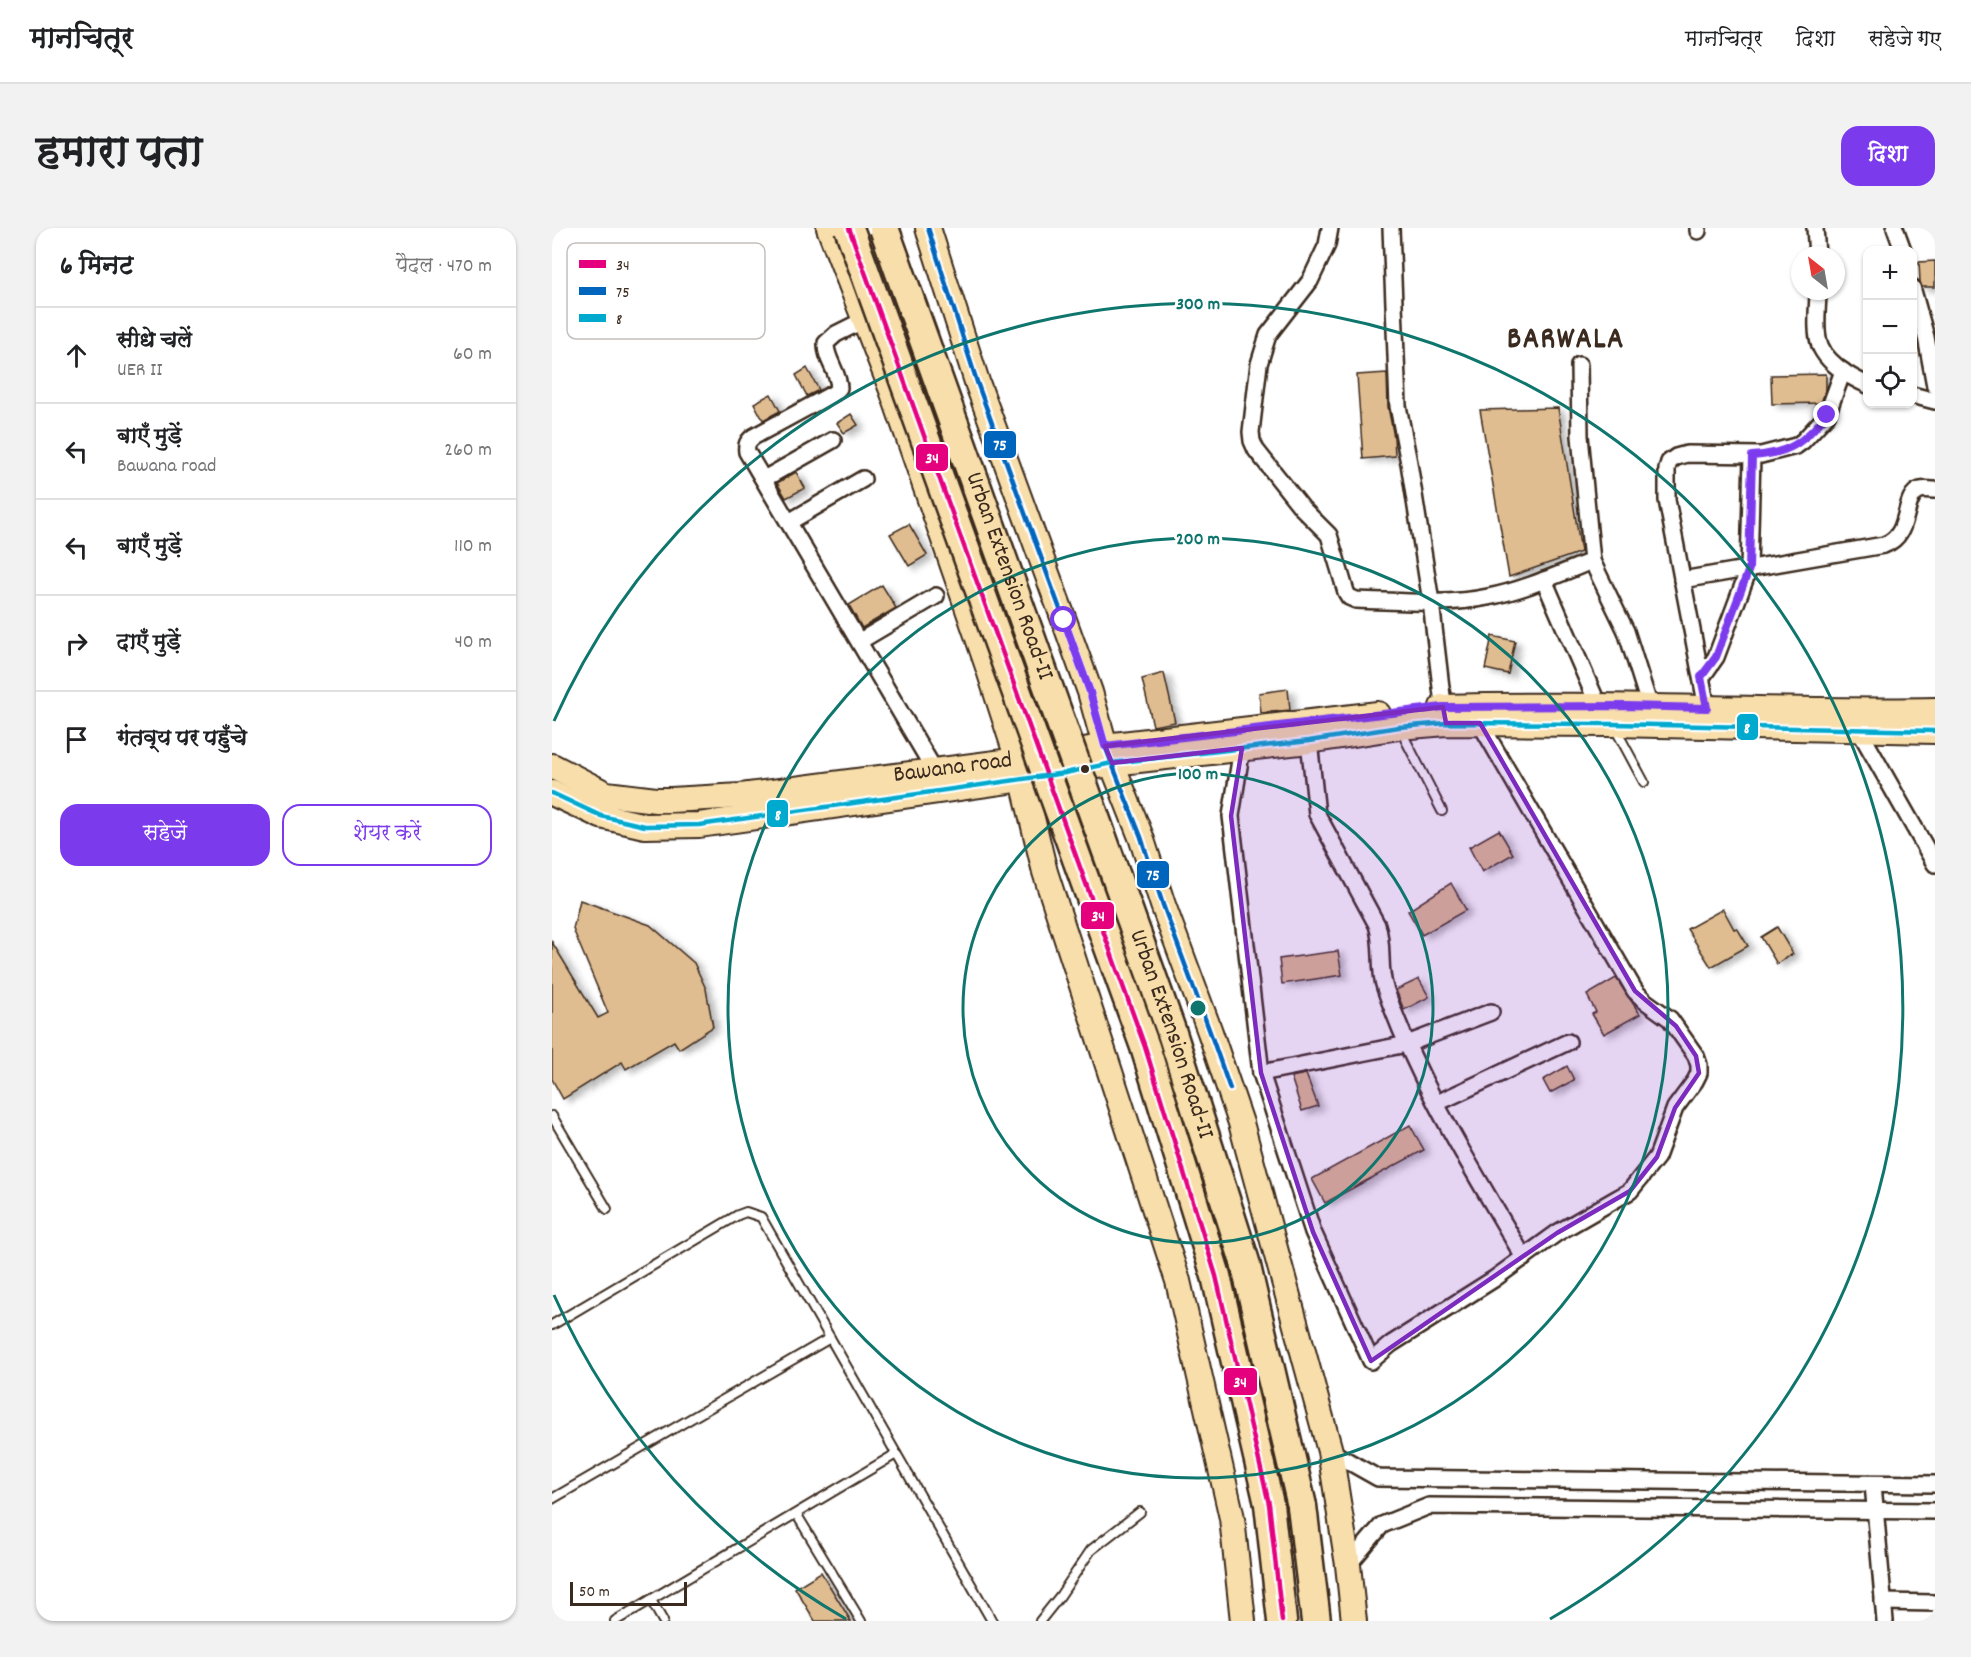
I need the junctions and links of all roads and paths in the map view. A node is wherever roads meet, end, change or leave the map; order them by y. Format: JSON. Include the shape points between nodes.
{"nodes":[{"id":1,"x":829,"y":228,"type":"edge"},
{"id":2,"x":849,"y":228,"type":"edge"},
{"id":3,"x":884,"y":228,"type":"edge"},
{"id":4,"x":928,"y":228,"type":"edge"},
{"id":5,"x":1330,"y":228,"type":"edge"},
{"id":6,"x":1391,"y":228,"type":"edge"},
{"id":7,"x":1815,"y":228,"type":"edge"},
{"id":8,"x":1895,"y":228,"type":"edge"},
{"id":9,"x":1816,"y":246,"type":"edge"},
{"id":10,"x":1902,"y":246,"type":"edge"},
{"id":11,"x":1818,"y":300,"type":"edge"},
{"id":12,"x":1917,"y":300,"type":"edge"},
{"id":13,"x":864,"y":320,"type":"junction"},
{"id":14,"x":1931,"y":337,"type":"edge"},
{"id":15,"x":1579,"y":365,"type":"dead end"},
{"id":16,"x":1843,"y":371,"type":"junction"},
{"id":17,"x":1863,"y":382,"type":"edge"},
{"id":18,"x":1935,"y":386,"type":"edge"},
{"id":19,"x":1917,"y":396,"type":"edge"},
{"id":20,"x":1935,"y":400,"type":"edge"},
{"id":21,"x":833,"y":440,"type":"dead end"},
{"id":22,"x":1752,"y":456,"type":"junction"},
{"id":23,"x":764,"y":479,"type":"junction"},
{"id":24,"x":863,"y":480,"type":"dead end"},
{"id":25,"x":1935,"y":490,"type":"edge"},
{"id":26,"x":789,"y":522,"type":"junction"},
{"id":27,"x":1592,"y":561,"type":"junction"},
{"id":28,"x":1749,"y":569,"type":"junction"},
{"id":29,"x":1544,"y":580,"type":"junction"},
{"id":30,"x":1682,"y":580,"type":"junction"},
{"id":31,"x":936,"y":596,"type":"dead end"},
{"id":32,"x":1431,"y":602,"type":"junction"},
{"id":33,"x":860,"y":642,"type":"junction"},
{"id":34,"x":1701,"y":677,"type":"junction"},
{"id":35,"x":1650,"y":707,"type":"junction"},
{"id":36,"x":1707,"y":708,"type":"junction"},
{"id":37,"x":1935,"y":710,"type":"edge"},
{"id":38,"x":1444,"y":715,"type":"junction"},
{"id":39,"x":1606,"y":715,"type":"junction"},
{"id":40,"x":1480,"y":723,"type":"junction"},
{"id":41,"x":1399,"y":727,"type":"junction"},
{"id":42,"x":1859,"y":730,"type":"junction"},
{"id":43,"x":1935,"y":731,"type":"edge"},
{"id":44,"x":1309,"y":741,"type":"junction"},
{"id":45,"x":1242,"y":748,"type":"junction"},
{"id":46,"x":1108,"y":754,"type":"junction"},
{"id":47,"x":552,"y":766,"type":"edge"},
{"id":48,"x":1020,"y":770,"type":"junction"},
{"id":49,"x":935,"y":771,"type":"junction"},
{"id":50,"x":1644,"y":782,"type":"dead end"},
{"id":51,"x":552,"y":793,"type":"edge"},
{"id":52,"x":1442,"y":810,"type":"dead end"},
{"id":53,"x":1935,"y":864,"type":"edge"},
{"id":54,"x":1491,"y":1012,"type":"dead end"},
{"id":55,"x":1568,"y":1042,"type":"dead end"},
{"id":56,"x":1407,"y":1044,"type":"junction"},
{"id":57,"x":1261,"y":1073,"type":"junction"},
{"id":58,"x":1437,"y":1103,"type":"junction"},
{"id":59,"x":552,"y":1116,"type":"edge"},
{"id":60,"x":607,"y":1209,"type":"dead end"},
{"id":61,"x":1524,"y":1258,"type":"junction"},
{"id":62,"x":552,"y":1325,"type":"edge"},
{"id":63,"x":830,"y":1338,"type":"junction"},
{"id":64,"x":1330,"y":1451,"type":"junction"},
{"id":65,"x":896,"y":1454,"type":"junction"},
{"id":66,"x":1873,"y":1484,"type":"junction"},
{"id":67,"x":1935,"y":1484,"type":"edge"},
{"id":68,"x":552,"y":1499,"type":"edge"},
{"id":69,"x":1935,"y":1511,"type":"edge"},
{"id":70,"x":1140,"y":1512,"type":"dead end"},
{"id":71,"x":1875,"y":1512,"type":"junction"},
{"id":72,"x":797,"y":1515,"type":"junction"},
{"id":73,"x":1348,"y":1565,"type":"junction"},
{"id":74,"x":651,"y":1600,"type":"junction"},
{"id":75,"x":1883,"y":1602,"type":"junction"},
{"id":76,"x":1935,"y":1603,"type":"edge"},
{"id":77,"x":615,"y":1621,"type":"edge"},
{"id":78,"x":663,"y":1621,"type":"edge"},
{"id":79,"x":861,"y":1621,"type":"edge"},
{"id":80,"x":992,"y":1621,"type":"edge"},
{"id":81,"x":1040,"y":1621,"type":"edge"},
{"id":82,"x":1243,"y":1621,"type":"edge"},
{"id":83,"x":1282,"y":1621,"type":"edge"},
{"id":84,"x":1316,"y":1621,"type":"edge"},
{"id":85,"x":1354,"y":1621,"type":"edge"},
{"id":86,"x":1885,"y":1621,"type":"edge"}],
"edges":[{"from":1,"to":13,"type":"main road"},
{"from":2,"to":83,"type":"highway","name":"Urban Extension Road-II","bridge":true,"via":[[1145,1047],[1216,1276],[1269,1504]]},
{"from":3,"to":84,"type":"highway","name":"Urban Extension Road-II","bridge":true,"via":[[1172,1033],[1245,1262],[1302,1506]]},
{"from":4,"to":46,"type":"main road","via":[[978,385],[1086,682]]},
{"from":5,"to":32,"type":"street","via":[[1310,281],[1268,335],[1259,364],[1252,441],[1302,508],[1329,535],[1350,597]]},
{"from":6,"to":32,"type":"street","via":[[1398,405]]},
{"from":7,"to":9,"type":"street"},
{"from":8,"to":10,"type":"street"},
{"from":11,"to":16,"type":"street","via":[[1818,340],[1824,354]]},
{"from":12,"to":14,"type":"street"},
{"from":13,"to":23,"type":"street","via":[[826,343],[839,388],[748,441],[747,452]]},
{"from":13,"to":48,"type":"main road","via":[[909,438]]},
{"from":14,"to":18,"type":"street"},
{"from":15,"to":27,"type":"street","via":[[1580,436]]},
{"from":16,"to":17,"type":"street"},
{"from":16,"to":22,"type":"street","via":[[1827,415],[1803,441],[1784,450]]},
{"from":19,"to":20,"type":"street"},
{"from":21,"to":23,"type":"street"},
{"from":22,"to":28,"type":"street"},
{"from":22,"to":30,"type":"street","via":[[1687,454],[1669,462],[1668,512]]},
{"from":23,"to":26,"type":"street"},
{"from":24,"to":26,"type":"street"},
{"from":25,"to":28,"type":"street","via":[[1915,493],[1902,530],[1893,542]]},
{"from":26,"to":33,"type":"street"},
{"from":27,"to":29,"type":"street"},
{"from":27,"to":35,"type":"street","via":[[1626,631]]},
{"from":28,"to":30,"type":"street"},
{"from":28,"to":34,"type":"street","via":[[1716,657]]},
{"from":29,"to":32,"type":"street","via":[[1487,597]]},
{"from":29,"to":39,"type":"street"},
{"from":30,"to":34,"type":"street"},
{"from":31,"to":33,"type":"street"},
{"from":32,"to":38,"type":"street"},
{"from":33,"to":49,"type":"street"},
{"from":34,"to":36,"type":"street"},
{"from":35,"to":36,"type":"main road","name":"Bawana road"},
{"from":35,"to":39,"type":"main road","name":"Bawana road"},
{"from":36,"to":37,"type":"main road","name":"Bawana road"},
{"from":38,"to":39,"type":"main road","name":"Bawana road"},
{"from":38,"to":40,"type":"main road","name":"Bawana road"},
{"from":38,"to":41,"type":"main road","name":"Bawana road"},
{"from":38,"to":46,"type":"main road","name":"Bawana road"},
{"from":39,"to":40,"type":"main road","name":"Bawana road"},
{"from":39,"to":42,"type":"main road","name":"Bawana road"},
{"from":39,"to":50,"type":"lane"},
{"from":40,"to":61,"type":"street","via":[[1635,991],[1670,1018],[1699,1065],[1695,1081],[1675,1108],[1657,1157],[1637,1183]]},
{"from":41,"to":44,"type":"main road","name":"Bawana road"},
{"from":41,"to":52,"type":"lane"},
{"from":42,"to":43,"type":"main road","name":"Bawana road"},
{"from":42,"to":53,"type":"street"},
{"from":44,"to":45,"type":"main road","name":"Bawana road"},
{"from":44,"to":56,"type":"street","via":[[1317,814],[1377,925],[1382,977]]},
{"from":45,"to":46,"type":"main road","name":"Bawana road"},
{"from":45,"to":57,"type":"street","via":[[1231,816]]},
{"from":46,"to":48,"type":"main road","name":"Bawana road","via":[[1065,773]]},
{"from":46,"to":64,"type":"main road","via":[[1241,1123]]},
{"from":47,"to":49,"type":"main road","name":"Bawana road","via":[[606,794],[656,800],[741,796]]},
{"from":48,"to":49,"type":"main road","name":"Bawana road"},
{"from":48,"to":51,"type":"main road","name":"Bawana road","via":[[715,824],[657,827],[601,816]]},
{"from":48,"to":82,"type":"main road","via":[[1045,872],[1178,1281],[1232,1518]]},
{"from":54,"to":56,"type":"street"},
{"from":55,"to":58,"type":"street"},
{"from":56,"to":57,"type":"street"},
{"from":56,"to":58,"type":"street"},
{"from":57,"to":61,"type":"street","via":[[1313,1232],[1371,1361]]},
{"from":58,"to":61,"type":"street"},
{"from":59,"to":60,"type":"lane"},
{"from":62,"to":63,"type":"lane","via":[[746,1212],[761,1216]]},
{"from":63,"to":65,"type":"lane"},
{"from":63,"to":68,"type":"lane"},
{"from":64,"to":66,"type":"street","via":[[1378,1478]]},
{"from":64,"to":73,"type":"main road"},
{"from":65,"to":72,"type":"lane"},
{"from":65,"to":80,"type":"lane"},
{"from":66,"to":67,"type":"street"},
{"from":66,"to":71,"type":"street"},
{"from":69,"to":71,"type":"street"},
{"from":70,"to":81,"type":"lane","via":[[1091,1550]]},
{"from":71,"to":73,"type":"street","via":[[1429,1506],[1382,1525]]},
{"from":71,"to":75,"type":"street"},
{"from":72,"to":74,"type":"lane"},
{"from":72,"to":79,"type":"lane"},
{"from":73,"to":85,"type":"main road"},
{"from":74,"to":77,"type":"lane"},
{"from":74,"to":78,"type":"lane"},
{"from":75,"to":76,"type":"street"},
{"from":75,"to":86,"type":"street"}]}
